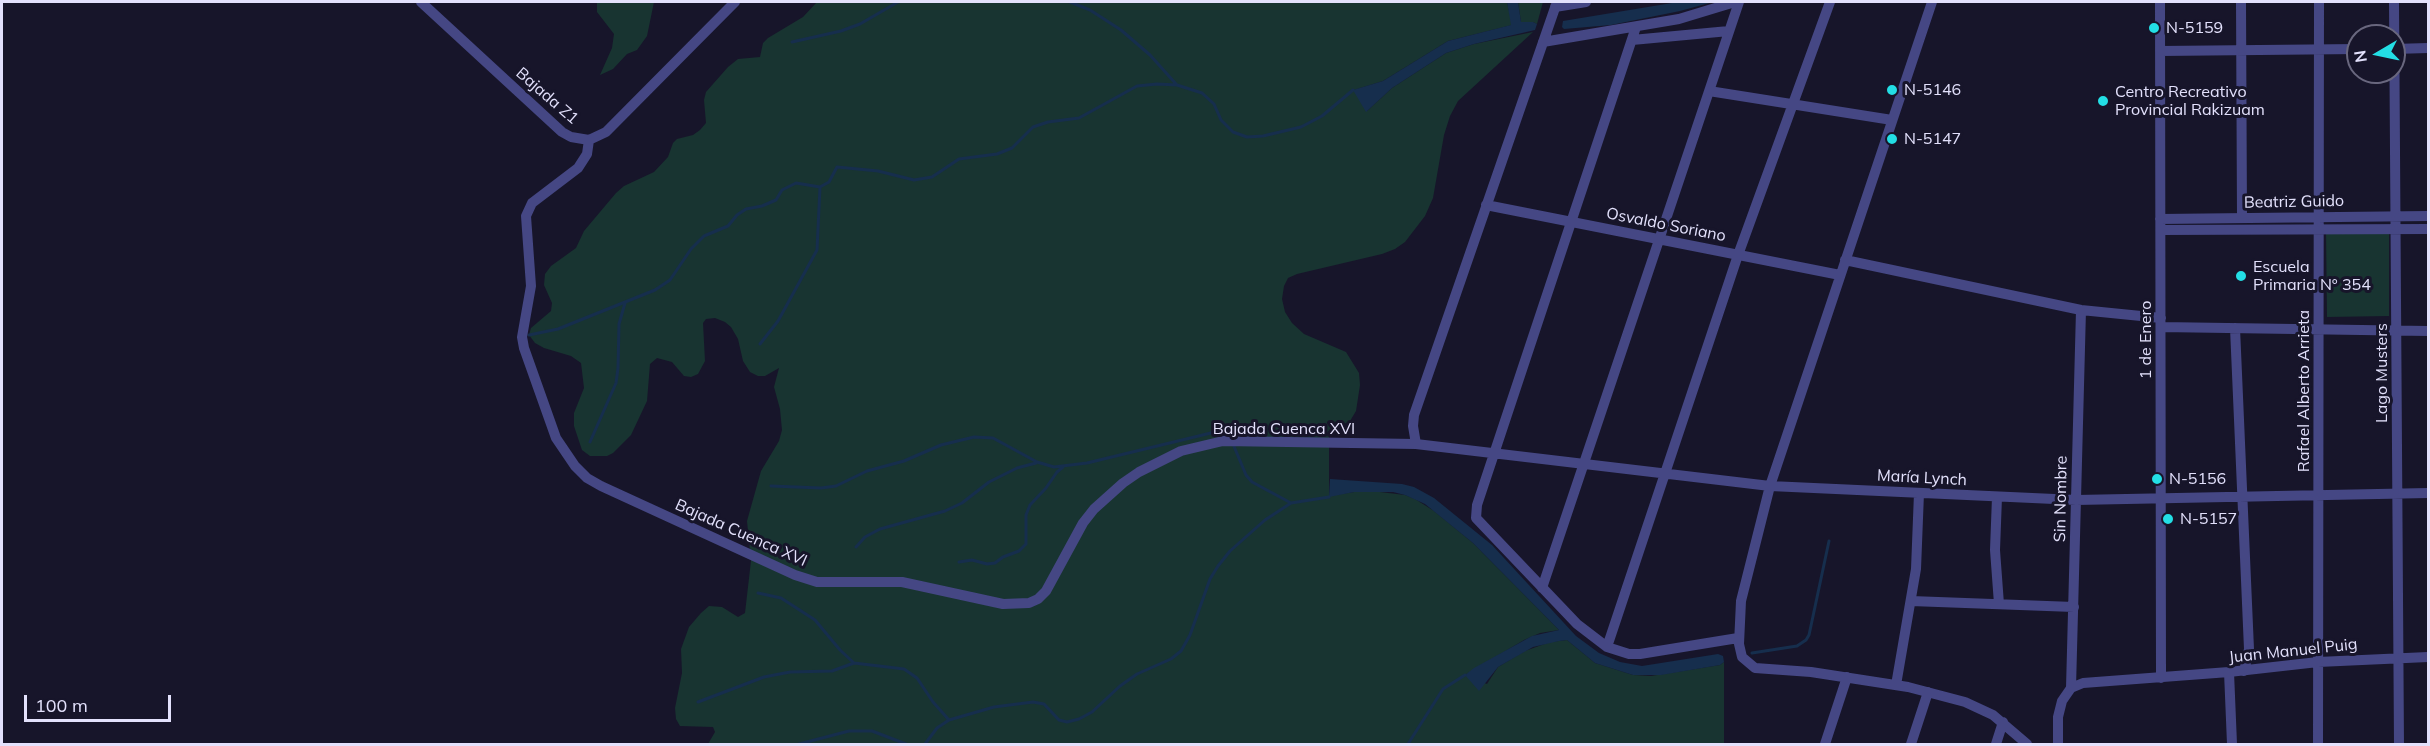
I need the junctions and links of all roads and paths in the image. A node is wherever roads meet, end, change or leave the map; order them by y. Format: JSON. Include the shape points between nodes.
{"nodes":[{"id":1,"x":421,"y":2,"type":"edge"},
{"id":2,"x":735,"y":2,"type":"edge"},
{"id":3,"x":1586,"y":2,"type":"edge"},
{"id":4,"x":1735,"y":2,"type":"edge"},
{"id":5,"x":1739,"y":2,"type":"edge"},
{"id":6,"x":1830,"y":2,"type":"edge"},
{"id":7,"x":1932,"y":2,"type":"edge"},
{"id":8,"x":2160,"y":2,"type":"edge"},
{"id":9,"x":2241,"y":2,"type":"edge"},
{"id":10,"x":2319,"y":2,"type":"edge"},
{"id":11,"x":2394,"y":2,"type":"edge"},
{"id":12,"x":1556,"y":4,"type":"edge"},
{"id":13,"x":2394,"y":24,"type":"edge"},
{"id":14,"x":1636,"y":27,"type":"junction"},
{"id":15,"x":1729,"y":31,"type":"junction"},
{"id":16,"x":1632,"y":40,"type":"junction"},
{"id":17,"x":1543,"y":42,"type":"junction"},
{"id":18,"x":2428,"y":48,"type":"edge"},
{"id":19,"x":2346,"y":49,"type":"edge"},
{"id":20,"x":2406,"y":49,"type":"edge"},
{"id":21,"x":2241,"y":50,"type":"junction"},
{"id":22,"x":2319,"y":50,"type":"junction"},
{"id":23,"x":2160,"y":51,"type":"junction"},
{"id":24,"x":2394,"y":84,"type":"edge"},
{"id":25,"x":1709,"y":91,"type":"junction"},
{"id":26,"x":1793,"y":105,"type":"junction"},
{"id":27,"x":1892,"y":120,"type":"junction"},
{"id":28,"x":589,"y":140,"type":"junction"},
{"id":29,"x":1486,"y":205,"type":"junction"},
{"id":30,"x":2428,"y":216,"type":"edge"},
{"id":31,"x":2319,"y":217,"type":"junction"},
{"id":32,"x":2396,"y":217,"type":"junction"},
{"id":33,"x":2242,"y":218,"type":"junction"},
{"id":34,"x":1572,"y":222,"type":"junction"},
{"id":35,"x":2161,"y":224,"type":"junction"},
{"id":36,"x":2319,"y":229,"type":"junction"},
{"id":37,"x":2396,"y":229,"type":"junction"},
{"id":38,"x":2428,"y":229,"type":"edge"},
{"id":39,"x":1659,"y":239,"type":"junction"},
{"id":40,"x":1738,"y":255,"type":"junction"},
{"id":41,"x":1845,"y":260,"type":"junction"},
{"id":42,"x":1840,"y":275,"type":"junction"},
{"id":43,"x":2081,"y":309,"type":"junction"},
{"id":44,"x":2161,"y":323,"type":"junction"},
{"id":45,"x":2235,"y":328,"type":"junction"},
{"id":46,"x":2319,"y":330,"type":"junction"},
{"id":47,"x":2397,"y":331,"type":"junction"},
{"id":48,"x":2428,"y":331,"type":"edge"},
{"id":49,"x":1416,"y":444,"type":"junction"},
{"id":50,"x":1494,"y":453,"type":"junction"},
{"id":51,"x":1584,"y":464,"type":"junction"},
{"id":52,"x":1665,"y":473,"type":"junction"},
{"id":53,"x":1770,"y":486,"type":"junction"},
{"id":54,"x":1919,"y":493,"type":"junction"},
{"id":55,"x":2428,"y":493,"type":"edge"},
{"id":56,"x":2398,"y":494,"type":"junction"},
{"id":57,"x":2318,"y":495,"type":"junction"},
{"id":58,"x":1997,"y":497,"type":"junction"},
{"id":59,"x":2243,"y":497,"type":"junction"},
{"id":60,"x":2161,"y":498,"type":"junction"},
{"id":61,"x":2076,"y":500,"type":"junction"},
{"id":62,"x":1542,"y":588,"type":"junction"},
{"id":63,"x":1911,"y":601,"type":"junction"},
{"id":64,"x":1999,"y":604,"type":"junction"},
{"id":65,"x":2073,"y":607,"type":"junction"},
{"id":66,"x":1738,"y":638,"type":"junction"},
{"id":67,"x":1607,"y":647,"type":"junction"},
{"id":68,"x":2398,"y":657,"type":"junction"},
{"id":69,"x":2428,"y":657,"type":"edge"},
{"id":70,"x":2318,"y":662,"type":"junction"},
{"id":71,"x":2244,"y":671,"type":"junction"},
{"id":72,"x":2229,"y":672,"type":"junction"},
{"id":73,"x":1847,"y":677,"type":"junction"},
{"id":74,"x":2161,"y":678,"type":"junction"},
{"id":75,"x":1896,"y":685,"type":"junction"},
{"id":76,"x":2071,"y":688,"type":"junction"},
{"id":77,"x":1928,"y":692,"type":"junction"},
{"id":78,"x":2003,"y":722,"type":"junction"},
{"id":79,"x":1825,"y":744,"type":"edge"},
{"id":80,"x":1911,"y":744,"type":"edge"},
{"id":81,"x":1996,"y":744,"type":"edge"},
{"id":82,"x":2027,"y":744,"type":"edge"},
{"id":83,"x":2058,"y":744,"type":"edge"},
{"id":84,"x":2232,"y":744,"type":"edge"},
{"id":85,"x":2318,"y":744,"type":"edge"},
{"id":86,"x":2399,"y":744,"type":"edge"}],
"edges":[{"from":1,"to":28,"type":"street","name":"Bajada Z1","via":[[562,132]]},
{"from":2,"to":28,"type":"street","name":"Bajada Z1","via":[[606,132]]},
{"from":3,"to":12,"type":"street"},
{"from":4,"to":14,"type":"street","via":[[1700,14]]},
{"from":5,"to":15,"type":"street"},
{"from":6,"to":26,"type":"street"},
{"from":7,"to":27,"type":"street"},
{"from":8,"to":23,"type":"street","name":"1 de Enero"},
{"from":9,"to":21,"type":"street"},
{"from":10,"to":22,"type":"street","name":"Rafael Alberto Arrieta"},
{"from":11,"to":13,"type":"street","name":"Lago Musters"},
{"from":12,"to":17,"type":"street"},
{"from":14,"to":16,"type":"street"},
{"from":14,"to":17,"type":"street"},
{"from":15,"to":16,"type":"street"},
{"from":15,"to":25,"type":"street"},
{"from":16,"to":34,"type":"street"},
{"from":17,"to":29,"type":"street"},
{"from":18,"to":20,"type":"street"},
{"from":19,"to":22,"type":"street"},
{"from":21,"to":22,"type":"street"},
{"from":21,"to":23,"type":"street"},
{"from":21,"to":33,"type":"street"},
{"from":22,"to":31,"type":"street","name":"Rafael Alberto Arrieta"},
{"from":23,"to":35,"type":"street","name":"1 de Enero"},
{"from":24,"to":32,"type":"street","name":"Lago Musters"},
{"from":25,"to":26,"type":"street"},
{"from":25,"to":39,"type":"street"},
{"from":26,"to":27,"type":"street"},
{"from":26,"to":40,"type":"street"},
{"from":27,"to":41,"type":"street"},
{"from":28,"to":49,"type":"street","name":"Bajada Cuenca XVI","via":[[587,154],[578,168],[532,203],[526,216],[531,286],[522,337],[556,438],[575,466],[594,482],[795,575],[817,582],[902,582],[1003,604],[1029,603],[1046,591],[1094,509],[1122,483],[1181,451],[1223,441]]},
{"from":29,"to":34,"type":"street","name":"Osvaldo Soriano"},
{"from":29,"to":49,"type":"street","via":[[1414,415]]},
{"from":30,"to":32,"type":"street","name":"Beatriz Guido"},
{"from":31,"to":32,"type":"street","name":"Beatriz Guido"},
{"from":31,"to":33,"type":"street","name":"Beatriz Guido"},
{"from":31,"to":36,"type":"street","name":"Rafael Alberto Arrieta"},
{"from":32,"to":37,"type":"street","name":"Lago Musters"},
{"from":33,"to":35,"type":"street","name":"Beatriz Guido"},
{"from":34,"to":39,"type":"street","name":"Osvaldo Soriano"},
{"from":34,"to":50,"type":"street"},
{"from":35,"to":36,"type":"street","name":"Beatriz Guido"},
{"from":35,"to":44,"type":"street","name":"1 de Enero"},
{"from":36,"to":37,"type":"street","name":"Beatriz Guido"},
{"from":36,"to":46,"type":"street","name":"Rafael Alberto Arrieta"},
{"from":37,"to":38,"type":"street","name":"Beatriz Guido"},
{"from":37,"to":47,"type":"street","name":"Lago Musters"},
{"from":39,"to":40,"type":"street","name":"Osvaldo Soriano"},
{"from":39,"to":51,"type":"street"},
{"from":40,"to":42,"type":"street","name":"Osvaldo Soriano"},
{"from":40,"to":52,"type":"street"},
{"from":41,"to":42,"type":"street"},
{"from":41,"to":43,"type":"street"},
{"from":42,"to":53,"type":"street"},
{"from":43,"to":44,"type":"street"},
{"from":43,"to":61,"type":"street","name":"Sin Nombre"},
{"from":44,"to":45,"type":"street"},
{"from":44,"to":60,"type":"street","name":"1 de Enero"},
{"from":45,"to":46,"type":"street"},
{"from":45,"to":59,"type":"street"},
{"from":46,"to":47,"type":"street"},
{"from":46,"to":57,"type":"street","name":"Rafael Alberto Arrieta"},
{"from":47,"to":48,"type":"street"},
{"from":47,"to":56,"type":"street","name":"Lago Musters"},
{"from":49,"to":50,"type":"street","name":"María Lynch"},
{"from":50,"to":51,"type":"street","name":"María Lynch"},
{"from":50,"to":62,"type":"street","via":[[1476,518]]},
{"from":51,"to":52,"type":"street","name":"María Lynch"},
{"from":51,"to":62,"type":"street"},
{"from":52,"to":53,"type":"street","name":"María Lynch"},
{"from":52,"to":67,"type":"street"},
{"from":53,"to":54,"type":"street","name":"María Lynch"},
{"from":53,"to":66,"type":"street","via":[[1741,600]]},
{"from":54,"to":58,"type":"street","name":"María Lynch"},
{"from":54,"to":63,"type":"street"},
{"from":55,"to":56,"type":"street","name":"María Lynch"},
{"from":56,"to":57,"type":"street","name":"María Lynch"},
{"from":56,"to":68,"type":"street","name":"Lago Musters"},
{"from":57,"to":59,"type":"street","name":"María Lynch"},
{"from":57,"to":70,"type":"street","name":"Rafael Alberto Arrieta"},
{"from":58,"to":61,"type":"street","name":"María Lynch"},
{"from":58,"to":64,"type":"street"},
{"from":59,"to":60,"type":"street","name":"María Lynch"},
{"from":59,"to":71,"type":"street","via":[[2249,649]]},
{"from":60,"to":61,"type":"street","name":"María Lynch"},
{"from":60,"to":74,"type":"street","name":"1 de Enero"},
{"from":61,"to":65,"type":"street","name":"Sin Nombre"},
{"from":62,"to":67,"type":"street","via":[[1586,633]]},
{"from":63,"to":64,"type":"street"},
{"from":63,"to":75,"type":"street"},
{"from":64,"to":65,"type":"street"},
{"from":65,"to":76,"type":"street","name":"Sin Nombre"},
{"from":66,"to":67,"type":"street","via":[[1640,654]]},
{"from":66,"to":73,"type":"street","via":[[1742,657],[1755,668]]},
{"from":68,"to":69,"type":"street","name":"Juan Manuel Puig"},
{"from":68,"to":70,"type":"street","name":"Juan Manuel Puig"},
{"from":68,"to":86,"type":"street","name":"Lago Musters"},
{"from":70,"to":71,"type":"street","name":"Juan Manuel Puig"},
{"from":70,"to":85,"type":"street","name":"Rafael Alberto Arrieta"},
{"from":71,"to":72,"type":"street","name":"Juan Manuel Puig"},
{"from":72,"to":74,"type":"street","name":"Juan Manuel Puig"},
{"from":72,"to":84,"type":"street"},
{"from":73,"to":75,"type":"street"},
{"from":73,"to":79,"type":"street"},
{"from":74,"to":76,"type":"street","via":[[2090,681]]},
{"from":75,"to":77,"type":"street"},
{"from":76,"to":83,"type":"street","name":"Sin Nombre","via":[[2059,709]]},
{"from":77,"to":78,"type":"street","via":[[1980,708]]},
{"from":77,"to":80,"type":"street"},
{"from":78,"to":81,"type":"street"},
{"from":78,"to":82,"type":"street"}]}
